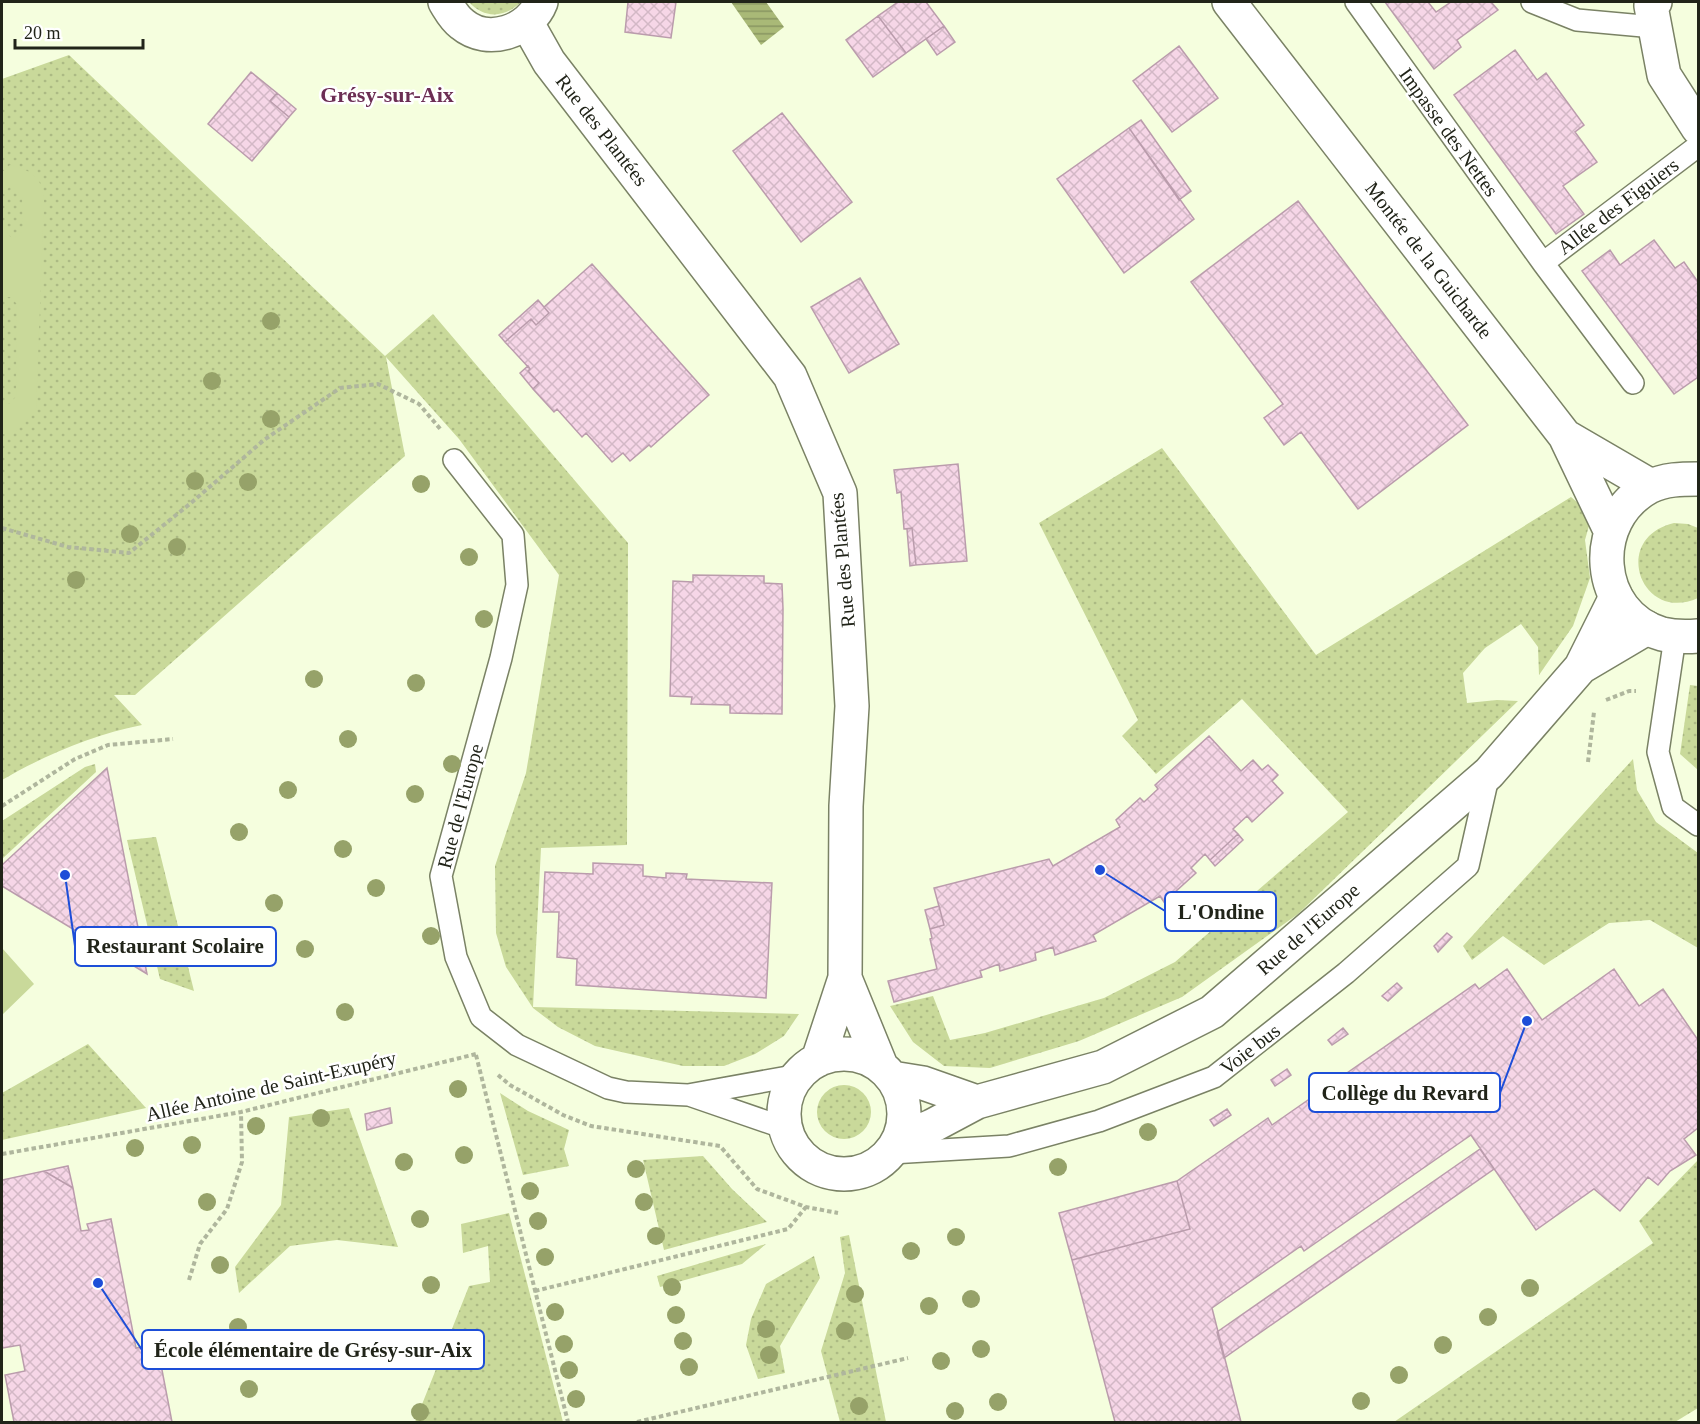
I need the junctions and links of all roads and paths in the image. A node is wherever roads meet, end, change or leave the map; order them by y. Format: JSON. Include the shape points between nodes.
{"nodes":[{"id":1,"x":445,"y":2,"type":"edge"},
{"id":2,"x":1229,"y":2,"type":"edge"},
{"id":3,"x":1356,"y":2,"type":"edge"},
{"id":4,"x":1532,"y":2,"type":"edge"},
{"id":5,"x":534,"y":12,"type":"edge"},
{"id":6,"x":1655,"y":14,"type":"edge"},
{"id":7,"x":1698,"y":129,"type":"edge"},
{"id":8,"x":1698,"y":146,"type":"edge"},
{"id":9,"x":1543,"y":263,"type":"junction"},
{"id":10,"x":1633,"y":383,"type":"dead end"},
{"id":11,"x":1565,"y":435,"type":"junction"},
{"id":12,"x":454,"y":460,"type":"joint"},
{"id":13,"x":1698,"y":479,"type":"edge"},
{"id":14,"x":1651,"y":486,"type":"junction"},
{"id":15,"x":2,"y":528,"type":"edge"},
{"id":16,"x":1610,"y":530,"type":"junction"},
{"id":17,"x":1616,"y":597,"type":"junction"},
{"id":18,"x":1674,"y":634,"type":"edge"},
{"id":19,"x":1581,"y":667,"type":"junction"},
{"id":20,"x":1666,"y":691,"type":"junction"},
{"id":21,"x":1604,"y":701,"type":"dead end"},
{"id":22,"x":1595,"y":705,"type":"dead end"},
{"id":23,"x":173,"y":739,"type":"dead end"},
{"id":24,"x":1588,"y":762,"type":"dead end"},
{"id":25,"x":1489,"y":774,"type":"junction"},
{"id":26,"x":2,"y":806,"type":"edge"},
{"id":27,"x":1698,"y":825,"type":"edge"},
{"id":28,"x":845,"y":978,"type":"junction"},
{"id":29,"x":476,"y":1054,"type":"junction"},
{"id":30,"x":484,"y":1062,"type":"dead end"},
{"id":31,"x":808,"y":1067,"type":"junction"},
{"id":32,"x":493,"y":1070,"type":"dead end"},
{"id":33,"x":887,"y":1072,"type":"junction"},
{"id":34,"x":688,"y":1095,"type":"junction"},
{"id":35,"x":977,"y":1102,"type":"junction"},
{"id":36,"x":242,"y":1112,"type":"junction"},
{"id":37,"x":785,"y":1128,"type":"junction"},
{"id":38,"x":895,"y":1146,"type":"junction"},
{"id":39,"x":2,"y":1154,"type":"edge"},
{"id":40,"x":806,"y":1207,"type":"junction"},
{"id":41,"x":838,"y":1213,"type":"dead end"},
{"id":42,"x":189,"y":1280,"type":"dead end"},
{"id":43,"x":535,"y":1292,"type":"junction"},
{"id":44,"x":908,"y":1358,"type":"dead end"},
{"id":45,"x":568,"y":1422,"type":"edge"},
{"id":46,"x":637,"y":1422,"type":"edge"}],
"edges":[{"from":1,"to":5,"type":"street","name":"Rue des Plantées","via":[[464,26],[496,35],[512,31]]},
{"from":2,"to":11,"type":"street","name":"Montée de la Guicharde"},
{"from":3,"to":9,"type":"lane","name":"Impasse des Nettes"},
{"from":4,"to":6,"type":"lane","via":[[1577,20]]},
{"from":5,"to":28,"type":"street","name":"Rue des Plantées","via":[[549,62],[790,376],[840,493],[852,706],[846,806]]},
{"from":6,"to":7,"type":"street","via":[[1664,75]]},
{"from":8,"to":9,"type":"lane","name":"Allée des Figuiers"},
{"from":9,"to":10,"type":"lane","name":"Allée des Figuiers"},
{"from":11,"to":14,"type":"street"},
{"from":11,"to":16,"type":"street","name":"Montée de la Guicharde"},
{"from":12,"to":15,"type":"path","via":[[442,430],[419,404],[378,384],[340,388],[264,440],[129,553],[68,547]]},
{"from":12,"to":34,"type":"lane","name":"Rue de l'Europe","via":[[513,536],[517,585],[441,876],[456,957],[481,1017],[517,1045],[608,1088]]},
{"from":13,"to":14,"type":"street","via":[[1672,479]]},
{"from":14,"to":16,"type":"street","via":[[1634,497]]},
{"from":16,"to":17,"type":"street","via":[[1606,553]]},
{"from":17,"to":18,"type":"street","via":[[1630,615]]},
{"from":17,"to":19,"type":"street","name":"Rue de l'Europe"},
{"from":18,"to":19,"type":"street","name":"Rue de l'Europe"},
{"from":18,"to":20,"type":"lane"},
{"from":19,"to":25,"type":"street","name":"Rue de l'Europe"},
{"from":20,"to":21,"type":"path","via":[[1629,691]]},
{"from":20,"to":27,"type":"lane","via":[[1658,752],[1672,807]]},
{"from":22,"to":24,"type":"path"},
{"from":23,"to":26,"type":"path","via":[[108,745],[75,759]]},
{"from":25,"to":35,"type":"street","name":"Rue de l'Europe","via":[[1212,1012],[1103,1067]]},
{"from":25,"to":38,"type":"lane","name":"Voie bus","via":[[1468,866],[1346,973],[1214,1077],[1099,1121],[1009,1146]]},
{"from":28,"to":31,"type":"street","name":"Rue des Plantées"},
{"from":28,"to":33,"type":"street","name":"Rue des Plantées"},
{"from":29,"to":30,"type":"path"},
{"from":29,"to":36,"type":"path","name":"Allée Antoine de Saint-Exupéry"},
{"from":29,"to":43,"type":"path"},
{"from":31,"to":33,"type":"street","via":[[833,1055],[848,1054],[866,1058]]},
{"from":31,"to":34,"type":"lane","name":"Rue de l'Europe"},
{"from":31,"to":37,"type":"street","via":[[788,1091]]},
{"from":32,"to":40,"type":"path","via":[[510,1085],[591,1126],[720,1146],[757,1189]]},
{"from":33,"to":35,"type":"street"},
{"from":33,"to":38,"type":"street","via":[[901,1092],[905,1109]]},
{"from":34,"to":37,"type":"lane","name":"Rue de l'Europe"},
{"from":35,"to":38,"type":"street","name":"Rue de l'Europe"},
{"from":36,"to":39,"type":"path","name":"Allée Antoine de Saint-Exupéry"},
{"from":36,"to":42,"type":"path","via":[[242,1162],[233,1191],[227,1209],[200,1244]]},
{"from":37,"to":38,"type":"street","via":[[803,1158],[834,1174],[865,1171],[879,1164]]},
{"from":40,"to":41,"type":"path"},
{"from":40,"to":43,"type":"path","via":[[788,1229]]},
{"from":43,"to":45,"type":"path"},
{"from":44,"to":46,"type":"path"}]}
